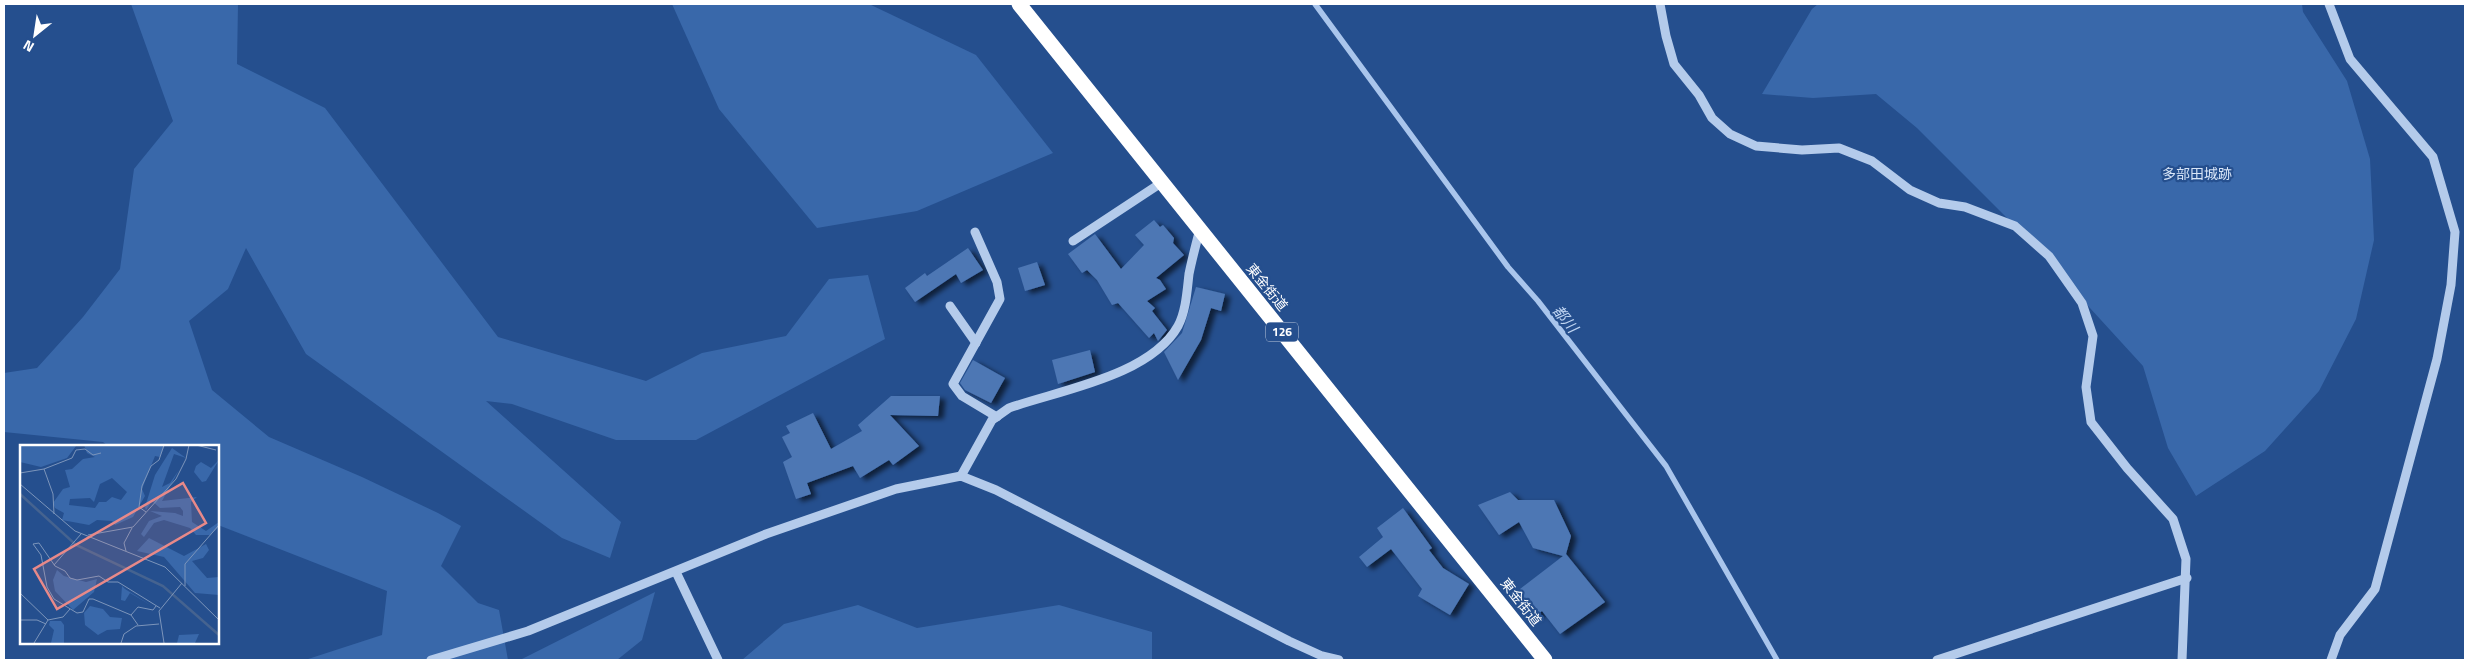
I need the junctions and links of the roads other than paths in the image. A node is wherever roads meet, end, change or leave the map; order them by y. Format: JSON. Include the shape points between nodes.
{"nodes":[{"id":1,"x":1019,"y":4,"type":"edge"},
{"id":2,"x":1660,"y":4,"type":"edge"},
{"id":3,"x":2329,"y":4,"type":"edge"},
{"id":4,"x":1161,"y":183,"type":"junction"},
{"id":5,"x":1200,"y":229,"type":"junction"},
{"id":6,"x":975,"y":232,"type":"dead end"},
{"id":7,"x":1073,"y":241,"type":"dead end"},
{"id":8,"x":950,"y":306,"type":"dead end"},
{"id":9,"x":976,"y":343,"type":"junction"},
{"id":10,"x":997,"y":417,"type":"junction"},
{"id":11,"x":961,"y":476,"type":"junction"},
{"id":12,"x":676,"y":572,"type":"junction"},
{"id":13,"x":2187,"y":578,"type":"junction"},
{"id":14,"x":431,"y":660,"type":"edge"},
{"id":15,"x":718,"y":660,"type":"edge"},
{"id":16,"x":1339,"y":660,"type":"edge"},
{"id":17,"x":1545,"y":660,"type":"edge"},
{"id":18,"x":1936,"y":660,"type":"edge"},
{"id":19,"x":2182,"y":660,"type":"edge"},
{"id":20,"x":2331,"y":660,"type":"edge"}],
"edges":[{"from":1,"to":4,"type":"highway","name":"東金街道","number":"126","via":[[1106,109]]},
{"from":2,"to":13,"type":"street","via":[[1674,64],[1699,95],[1712,118],[1730,134],[1756,146],[1802,150],[1839,148],[1872,161],[1910,190],[2016,226],[2050,256],[2082,303],[2093,336],[2086,387],[2091,422],[2173,519],[2186,559]]},
{"from":3,"to":20,"type":"street","via":[[2350,60],[2433,157],[2454,232],[2451,285],[2437,359],[2375,589],[2340,635]]},
{"from":4,"to":5,"type":"highway","name":"東金街道","number":"126"},
{"from":4,"to":7,"type":"street"},
{"from":5,"to":10,"type":"street","via":[[1178,327],[1160,347],[1134,367],[1009,408]]},
{"from":5,"to":17,"type":"highway","name":"東金街道","number":"126"},
{"from":6,"to":9,"type":"street","via":[[997,282],[1000,299]]},
{"from":8,"to":9,"type":"street"},
{"from":9,"to":10,"type":"street","via":[[953,384],[962,396]]},
{"from":10,"to":11,"type":"street","via":[[992,420]]},
{"from":11,"to":12,"type":"street","via":[[896,489],[766,534]]},
{"from":11,"to":16,"type":"street","via":[[996,490],[1289,641]]},
{"from":12,"to":14,"type":"street","via":[[528,631]]},
{"from":12,"to":15,"type":"street"},
{"from":13,"to":18,"type":"street"},
{"from":13,"to":19,"type":"street"}]}
